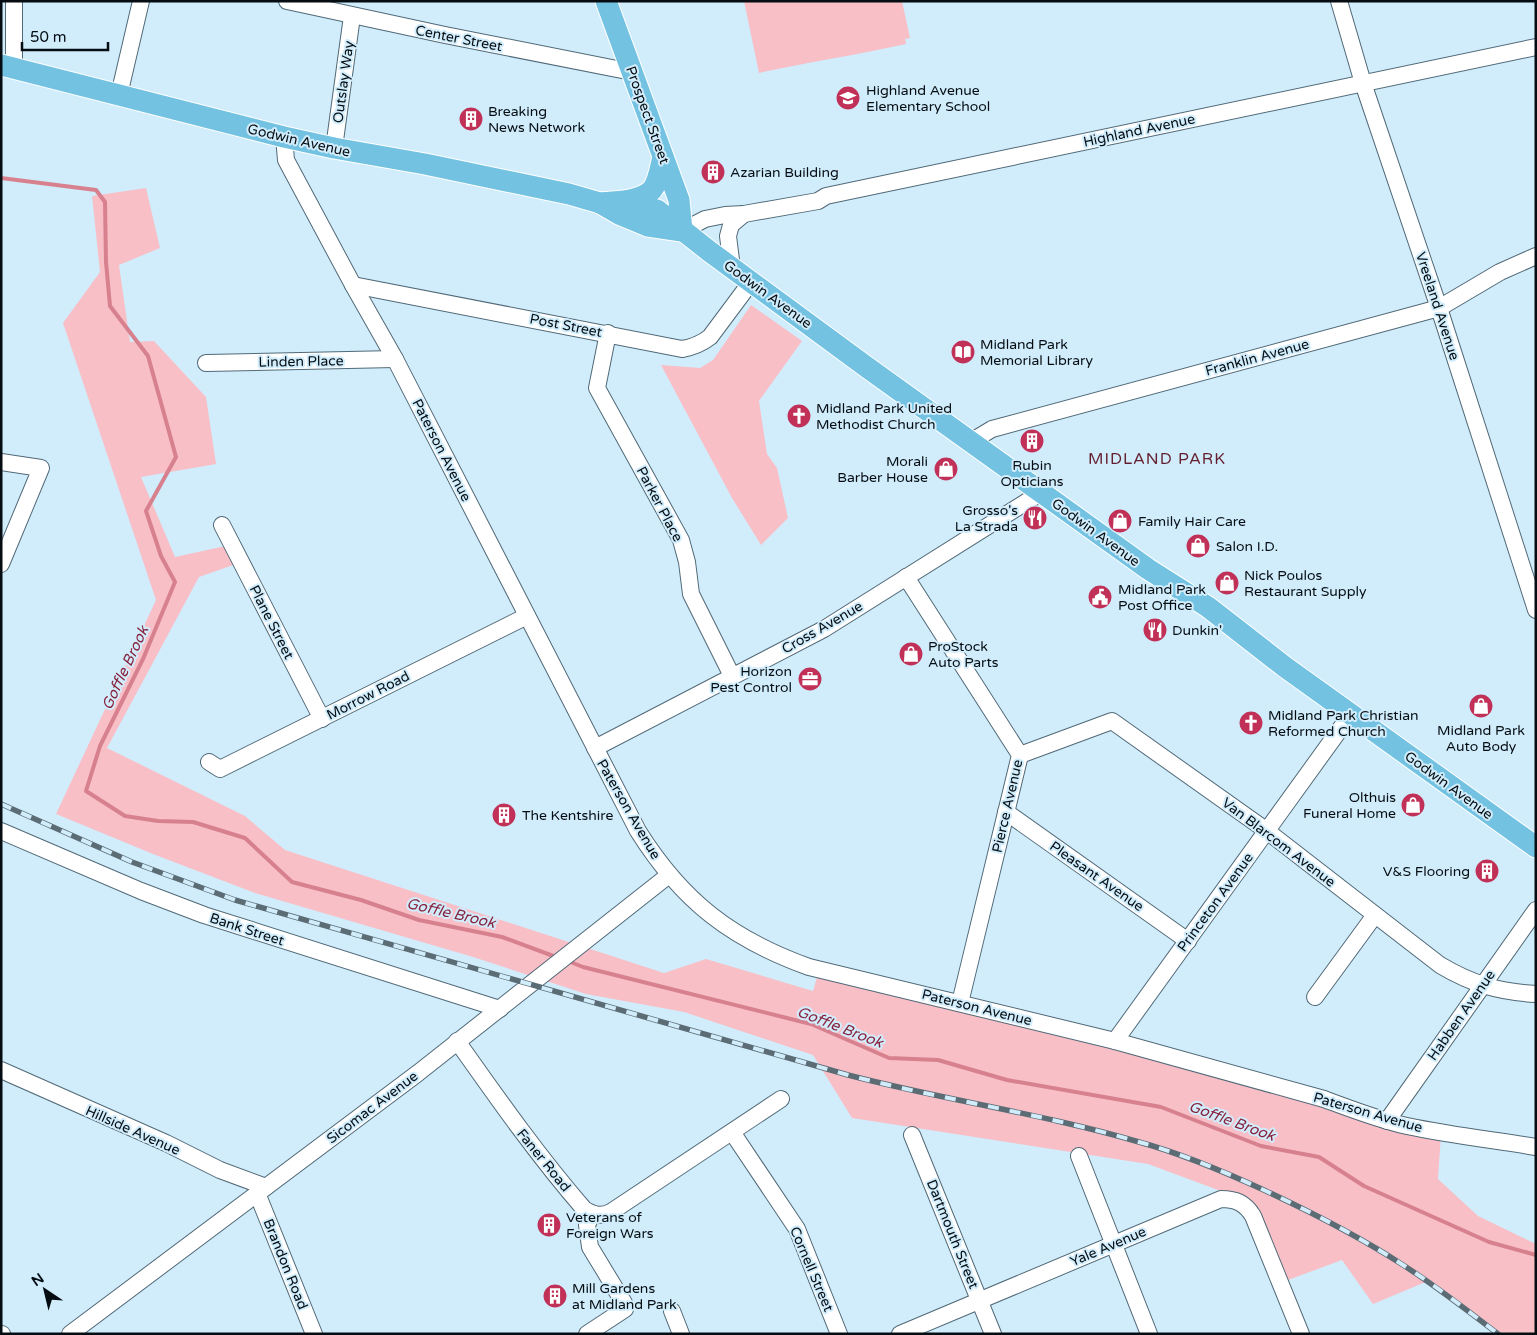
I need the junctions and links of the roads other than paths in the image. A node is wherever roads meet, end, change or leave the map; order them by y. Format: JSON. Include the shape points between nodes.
{"nodes":[{"id":1,"x":14,"y":1,"type":"edge"},
{"id":2,"x":142,"y":1,"type":"edge"},
{"id":3,"x":287,"y":1,"type":"edge"},
{"id":4,"x":606,"y":1,"type":"edge"},
{"id":5,"x":1339,"y":1,"type":"edge"},
{"id":6,"x":352,"y":16,"type":"junction"},
{"id":7,"x":1536,"y":47,"type":"edge"},
{"id":8,"x":8,"y":67,"type":"edge"},
{"id":9,"x":632,"y":72,"type":"junction"},
{"id":10,"x":1363,"y":83,"type":"junction"},
{"id":11,"x":119,"y":95,"type":"junction"},
{"id":12,"x":284,"y":137,"type":"junction"},
{"id":13,"x":334,"y":148,"type":"junction"},
{"id":14,"x":663,"y":157,"type":"junction"},
{"id":15,"x":625,"y":201,"type":"junction"},
{"id":16,"x":600,"y":203,"type":"junction"},
{"id":17,"x":744,"y":214,"type":"junction"},
{"id":18,"x":682,"y":231,"type":"junction"},
{"id":19,"x":1536,"y":256,"type":"edge"},
{"id":20,"x":732,"y":268,"type":"junction"},
{"id":21,"x":751,"y":282,"type":"junction"},
{"id":22,"x":352,"y":285,"type":"junction"},
{"id":23,"x":1439,"y":308,"type":"junction"},
{"id":24,"x":608,"y":333,"type":"junction"},
{"id":25,"x":395,"y":359,"type":"junction"},
{"id":26,"x":206,"y":363,"type":"dead end"},
{"id":27,"x":972,"y":441,"type":"junction"},
{"id":28,"x":1,"y":462,"type":"edge"},
{"id":29,"x":1042,"y":492,"type":"junction"},
{"id":30,"x":222,"y":525,"type":"dead end"},
{"id":31,"x":1,"y":564,"type":"edge"},
{"id":32,"x":906,"y":577,"type":"junction"},
{"id":33,"x":1536,"y":610,"type":"edge"},
{"id":34,"x":527,"y":616,"type":"junction"},
{"id":35,"x":732,"y":676,"type":"junction"},
{"id":36,"x":1350,"y":714,"type":"junction"},
{"id":37,"x":322,"y":718,"type":"junction"},
{"id":38,"x":595,"y":748,"type":"junction"},
{"id":39,"x":1020,"y":755,"type":"junction"},
{"id":40,"x":209,"y":762,"type":"dead end"},
{"id":41,"x":1006,"y":812,"type":"junction"},
{"id":42,"x":1,"y":831,"type":"edge"},
{"id":43,"x":1267,"y":831,"type":"junction"},
{"id":44,"x":1536,"y":848,"type":"edge"},
{"id":45,"x":669,"y":875,"type":"junction"},
{"id":46,"x":1536,"y":910,"type":"edge"},
{"id":47,"x":1375,"y":915,"type":"junction"},
{"id":48,"x":1188,"y":940,"type":"junction"},
{"id":49,"x":1482,"y":986,"type":"junction"},
{"id":50,"x":1536,"y":994,"type":"edge"},
{"id":51,"x":1315,"y":997,"type":"dead end"},
{"id":52,"x":960,"y":1003,"type":"junction"},
{"id":53,"x":500,"y":1009,"type":"junction"},
{"id":54,"x":458,"y":1041,"type":"junction"},
{"id":55,"x":1115,"y":1041,"type":"junction"},
{"id":56,"x":1,"y":1070,"type":"edge"},
{"id":57,"x":781,"y":1099,"type":"dead end"},
{"id":58,"x":1386,"y":1121,"type":"junction"},
{"id":59,"x":732,"y":1132,"type":"junction"},
{"id":60,"x":912,"y":1134,"type":"dead end"},
{"id":61,"x":1536,"y":1147,"type":"edge"},
{"id":62,"x":1079,"y":1156,"type":"dead end"},
{"id":63,"x":262,"y":1190,"type":"junction"},
{"id":64,"x":592,"y":1214,"type":"junction"},
{"id":65,"x":1112,"y":1244,"type":"junction"},
{"id":66,"x":980,"y":1300,"type":"junction"},
{"id":67,"x":672,"y":1310,"type":"dead end"},
{"id":68,"x":70,"y":1334,"type":"edge"},
{"id":69,"x":314,"y":1334,"type":"edge"},
{"id":70,"x":587,"y":1334,"type":"edge"},
{"id":71,"x":682,"y":1334,"type":"edge"},
{"id":72,"x":839,"y":1334,"type":"edge"},
{"id":73,"x":900,"y":1334,"type":"edge"},
{"id":74,"x":994,"y":1334,"type":"edge"},
{"id":75,"x":1149,"y":1334,"type":"edge"},
{"id":76,"x":1301,"y":1334,"type":"edge"}],
"edges":[{"from":1,"to":8,"type":"street"},
{"from":2,"to":11,"type":"street"},
{"from":3,"to":6,"type":"street","name":"Center Street"},
{"from":4,"to":9,"type":"main road","name":"Prospect Street"},
{"from":5,"to":10,"type":"street","name":"Vreeland Avenue"},
{"from":6,"to":9,"type":"street","name":"Center Street"},
{"from":6,"to":13,"type":"street","name":"Outslay Way"},
{"from":7,"to":10,"type":"street","name":"Highland Avenue"},
{"from":8,"to":11,"type":"main road","name":"Godwin Avenue"},
{"from":9,"to":14,"type":"main road","name":"Prospect Street"},
{"from":10,"to":17,"type":"street","name":"Highland Avenue","via":[[826,196],[818,202]]},
{"from":10,"to":23,"type":"street","name":"Vreeland Avenue"},
{"from":11,"to":12,"type":"main road","name":"Godwin Avenue"},
{"from":12,"to":13,"type":"main road","name":"Godwin Avenue"},
{"from":12,"to":22,"type":"street","name":"Paterson Avenue","via":[[286,160]]},
{"from":13,"to":16,"type":"main road","name":"Godwin Avenue","via":[[425,164]]},
{"from":14,"to":15,"type":"main road","via":[[658,180],[652,190],[644,198]]},
{"from":14,"to":18,"type":"main road","name":"Prospect Street","via":[[679,200]]},
{"from":15,"to":16,"type":"main road","name":"Godwin Avenue"},
{"from":15,"to":18,"type":"main road","name":"Godwin Avenue","via":[[657,210]]},
{"from":16,"to":18,"type":"main road","name":"Godwin Avenue","via":[[650,226]]},
{"from":17,"to":18,"type":"street","name":"Highland Avenue","via":[[705,219]]},
{"from":17,"to":20,"type":"street","via":[[731,225],[728,236]]},
{"from":18,"to":20,"type":"main road","name":"Godwin Avenue"},
{"from":19,"to":23,"type":"street","name":"Franklin Avenue","via":[[1500,272]]},
{"from":20,"to":21,"type":"main road","name":"Godwin Avenue"},
{"from":21,"to":24,"type":"street","name":"Post Street","via":[[710,337],[692,348],[682,349]]},
{"from":21,"to":27,"type":"main road","name":"Godwin Avenue"},
{"from":22,"to":24,"type":"street","name":"Post Street"},
{"from":22,"to":25,"type":"street","name":"Paterson Avenue"},
{"from":23,"to":27,"type":"street","name":"Franklin Avenue","via":[[992,429]]},
{"from":23,"to":33,"type":"street","name":"Vreeland Avenue"},
{"from":24,"to":35,"type":"street","name":"Parker Place","via":[[597,388],[681,540],[691,594]]},
{"from":25,"to":26,"type":"street","name":"Linden Place"},
{"from":25,"to":34,"type":"street","name":"Paterson Avenue"},
{"from":27,"to":29,"type":"main road","name":"Godwin Avenue"},
{"from":28,"to":31,"type":"street","via":[[41,468]]},
{"from":29,"to":32,"type":"street","name":"Cross Avenue"},
{"from":29,"to":36,"type":"main road","name":"Godwin Avenue","via":[[1148,569],[1208,607]]},
{"from":30,"to":37,"type":"street","name":"Plane Street"},
{"from":32,"to":35,"type":"street","name":"Cross Avenue","via":[[824,629]]},
{"from":32,"to":39,"type":"street","name":"Pierce Avenue"},
{"from":34,"to":37,"type":"street","name":"Morrow Road"},
{"from":34,"to":38,"type":"street","name":"Paterson Avenue"},
{"from":35,"to":38,"type":"street","name":"Cross Avenue"},
{"from":36,"to":43,"type":"street","name":"Princeton Avenue"},
{"from":36,"to":44,"type":"main road","name":"Godwin Avenue"},
{"from":37,"to":40,"type":"street","name":"Morrow Road","via":[[220,769]]},
{"from":38,"to":45,"type":"street","name":"Paterson Avenue","via":[[638,831]]},
{"from":39,"to":41,"type":"street","name":"Pierce Avenue"},
{"from":39,"to":43,"type":"street","name":"Van Blarcom Avenue","via":[[1112,721]]},
{"from":41,"to":48,"type":"street","name":"Pleasant Avenue"},
{"from":41,"to":52,"type":"street","name":"Pierce Avenue"},
{"from":42,"to":53,"type":"street","name":"Bank Street","via":[[204,915]]},
{"from":43,"to":47,"type":"street","name":"Van Blarcom Avenue"},
{"from":43,"to":48,"type":"street","name":"Princeton Avenue"},
{"from":45,"to":52,"type":"street","name":"Paterson Avenue","via":[[724,925],[780,956],[809,967]]},
{"from":45,"to":53,"type":"street","name":"Sicomac Avenue"},
{"from":46,"to":49,"type":"street","name":"Habben Avenue"},
{"from":47,"to":49,"type":"street","name":"Van Blarcom Avenue","via":[[1440,965]]},
{"from":47,"to":51,"type":"street"},
{"from":48,"to":55,"type":"street","name":"Princeton Avenue"},
{"from":49,"to":50,"type":"street","name":"Van Blarcom Avenue"},
{"from":49,"to":58,"type":"street","name":"Habben Avenue"},
{"from":52,"to":55,"type":"street","name":"Paterson Avenue"},
{"from":53,"to":54,"type":"street","name":"Sicomac Avenue"},
{"from":54,"to":63,"type":"street","name":"Sicomac Avenue"},
{"from":54,"to":64,"type":"street","name":"Faner Road","via":[[549,1168]]},
{"from":55,"to":58,"type":"street","name":"Paterson Avenue","via":[[1324,1099]]},
{"from":56,"to":63,"type":"street","name":"Hillside Avenue"},
{"from":57,"to":59,"type":"street"},
{"from":58,"to":61,"type":"street","name":"Paterson Avenue"},
{"from":59,"to":64,"type":"street","via":[[611,1212]]},
{"from":59,"to":72,"type":"street","name":"Cornell Street","via":[[796,1229]]},
{"from":60,"to":66,"type":"street","name":"Dartmouth Street"},
{"from":62,"to":65,"type":"street"},
{"from":63,"to":68,"type":"street","name":"Sicomac Avenue"},
{"from":63,"to":69,"type":"street","name":"Brandon Road"},
{"from":64,"to":70,"type":"street","via":[[587,1225],[590,1247],[625,1309]]},
{"from":65,"to":66,"type":"street","name":"Yale Avenue"},
{"from":65,"to":75,"type":"street"},
{"from":65,"to":76,"type":"street","name":"Yale Avenue","via":[[1214,1201],[1231,1199],[1240,1202],[1253,1216]]},
{"from":66,"to":73,"type":"street","name":"Yale Avenue"},
{"from":66,"to":74,"type":"street","name":"Dartmouth Street"},
{"from":67,"to":71,"type":"street"}]}
